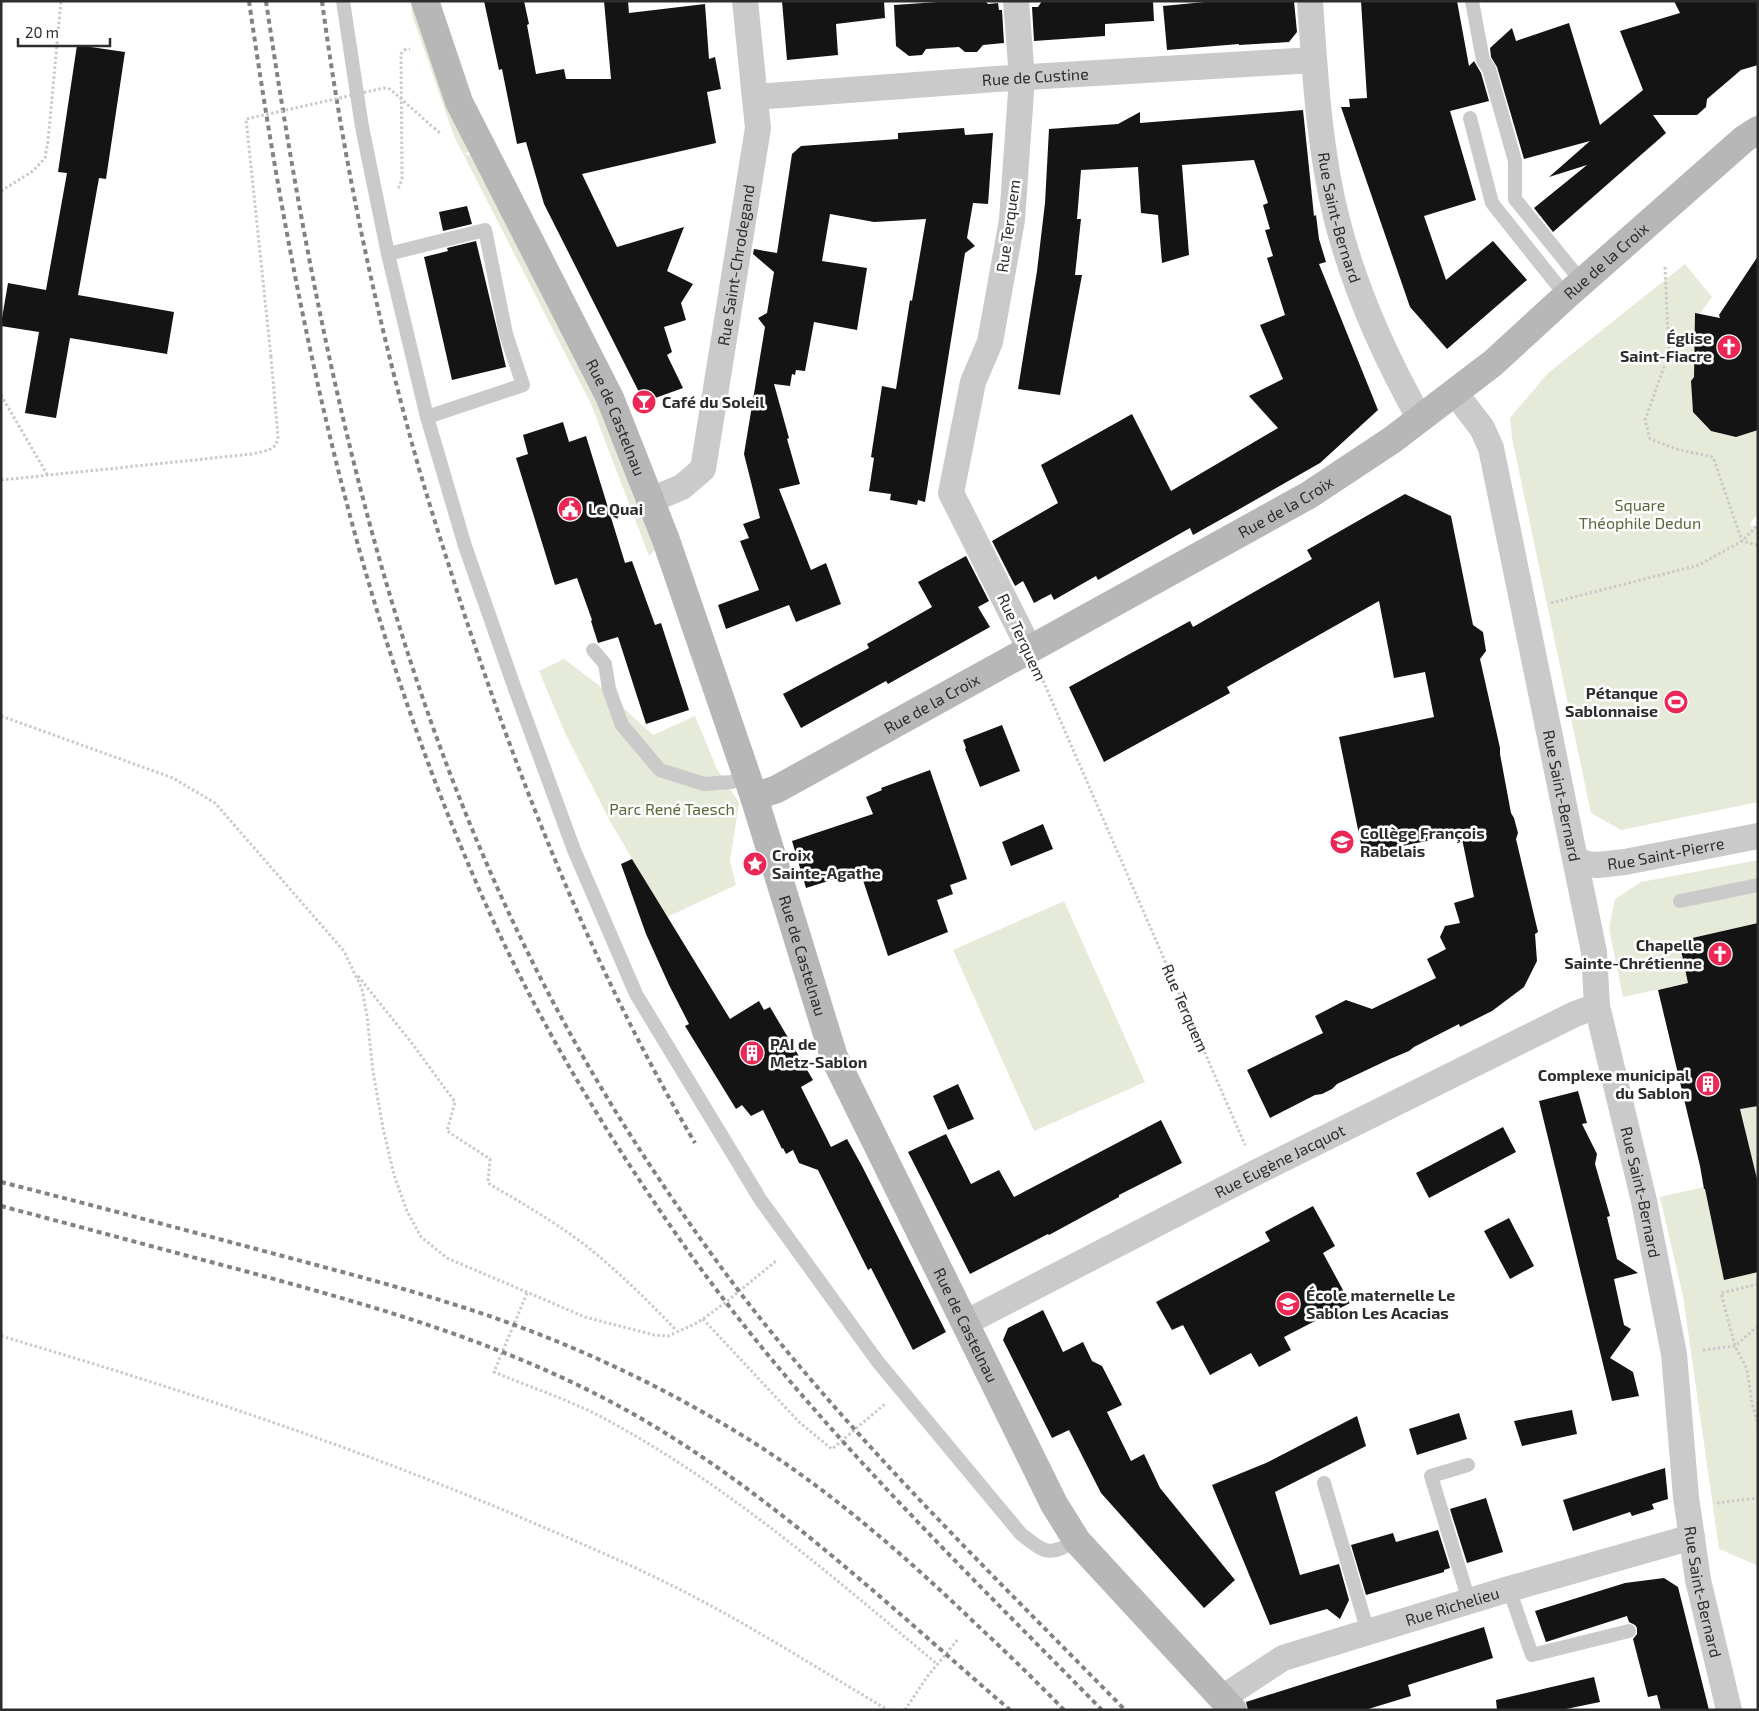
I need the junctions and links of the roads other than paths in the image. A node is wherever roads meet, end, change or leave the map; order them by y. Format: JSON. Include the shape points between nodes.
{"nodes":[{"id":1,"x":343,"y":1,"type":"edge"},
{"id":2,"x":425,"y":1,"type":"edge"},
{"id":3,"x":745,"y":1,"type":"edge"},
{"id":4,"x":1016,"y":1,"type":"edge"},
{"id":5,"x":1310,"y":1,"type":"edge"},
{"id":6,"x":1472,"y":1,"type":"edge"},
{"id":7,"x":1314,"y":60,"type":"junction"},
{"id":8,"x":1022,"y":78,"type":"junction"},
{"id":9,"x":756,"y":97,"type":"junction"},
{"id":10,"x":1470,"y":118,"type":"dead end"},
{"id":11,"x":1758,"y":130,"type":"edge"},
{"id":12,"x":388,"y":254,"type":"junction"},
{"id":13,"x":1574,"y":289,"type":"junction"},
{"id":14,"x":1455,"y":393,"type":"junction"},
{"id":15,"x":427,"y":417,"type":"junction"},
{"id":16,"x":1420,"y":419,"type":"junction"},
{"id":17,"x":651,"y":500,"type":"junction"},
{"id":18,"x":593,"y":650,"type":"dead end"},
{"id":19,"x":1030,"y":650,"type":"junction"},
{"id":20,"x":751,"y":787,"type":"junction"},
{"id":21,"x":1758,"y":836,"type":"edge"},
{"id":22,"x":1576,"y":859,"type":"junction"},
{"id":23,"x":1758,"y":885,"type":"edge"},
{"id":24,"x":1680,"y":901,"type":"dead end"},
{"id":25,"x":1596,"y":1006,"type":"junction"},
{"id":26,"x":965,"y":1323,"type":"junction"},
{"id":27,"x":1468,"y":1465,"type":"dead end"},
{"id":28,"x":1324,"y":1483,"type":"dead end"},
{"id":29,"x":1692,"y":1537,"type":"junction"},
{"id":30,"x":1077,"y":1541,"type":"junction"},
{"id":31,"x":1509,"y":1589,"type":"junction"},
{"id":32,"x":1470,"y":1601,"type":"junction"},
{"id":33,"x":1368,"y":1632,"type":"junction"},
{"id":34,"x":1629,"y":1632,"type":"dead end"},
{"id":35,"x":1228,"y":1704,"type":"edge"},
{"id":36,"x":1730,"y":1710,"type":"edge"}],
"edges":[{"from":1,"to":12,"type":"lane","via":[[362,128]]},
{"from":2,"to":17,"type":"street","name":"Rue de Castelnau","via":[[460,102],[610,398]]},
{"from":3,"to":9,"type":"street","name":"Rue Saint-Chrodegand"},
{"from":4,"to":8,"type":"street","name":"Rue Terquem"},
{"from":5,"to":7,"type":"street","name":"Rue Saint-Bernard"},
{"from":6,"to":13,"type":"lane","via":[[1483,60],[1489,69],[1515,161],[1515,199]]},
{"from":7,"to":8,"type":"street","name":"Rue de Custine"},
{"from":7,"to":16,"type":"street","name":"Rue Saint-Bernard","via":[[1327,173],[1337,220],[1352,270],[1385,352]]},
{"from":8,"to":9,"type":"street","name":"Rue de Custine"},
{"from":8,"to":19,"type":"street","name":"Rue Terquem","via":[[1012,220],[990,342],[973,382],[951,493]]},
{"from":9,"to":17,"type":"street","name":"Rue Saint-Chrodegand","via":[[758,128],[703,469],[682,487]]},
{"from":10,"to":13,"type":"lane","via":[[1492,203]]},
{"from":11,"to":13,"type":"street","name":"Rue de la Croix"},
{"from":12,"to":15,"type":"lane"},
{"from":12,"to":15,"type":"lane","via":[[485,230],[506,334],[523,385]]},
{"from":13,"to":14,"type":"street","name":"Rue de la Croix","via":[[1494,363]]},
{"from":14,"to":16,"type":"street","name":"Rue de la Croix"},
{"from":14,"to":22,"type":"street","name":"Rue Saint-Bernard","via":[[1482,428],[1491,448]]},
{"from":15,"to":30,"type":"lane","via":[[465,546],[515,688],[574,850],[636,994],[760,1199],[878,1362],[1021,1534],[1045,1551],[1057,1551]]},
{"from":16,"to":19,"type":"street","name":"Rue de la Croix","via":[[1308,495]]},
{"from":17,"to":20,"type":"street","name":"Rue de Castelnau"},
{"from":18,"to":20,"type":"lane","via":[[605,664],[608,689],[622,725],[660,770],[704,784],[731,782]]},
{"from":19,"to":20,"type":"street","name":"Rue de la Croix","via":[[777,789]]},
{"from":20,"to":26,"type":"street","name":"Rue de Castelnau","via":[[834,1057]]},
{"from":21,"to":22,"type":"street","name":"Rue Saint-Pierre","via":[[1625,862],[1586,864]]},
{"from":22,"to":25,"type":"street","name":"Rue Saint-Bernard","via":[[1594,952]]},
{"from":23,"to":24,"type":"lane"},
{"from":25,"to":26,"type":"street","name":"Rue Eugène Jacquot","via":[[1257,1172]]},
{"from":25,"to":29,"type":"street","name":"Rue Saint-Bernard","via":[[1644,1201],[1674,1354]]},
{"from":26,"to":30,"type":"street","name":"Rue de Castelnau","via":[[1054,1504]]},
{"from":27,"to":32,"type":"lane","via":[[1431,1476]]},
{"from":28,"to":33,"type":"lane"},
{"from":29,"to":31,"type":"street","name":"Rue Richelieu"},
{"from":29,"to":36,"type":"street","name":"Rue Saint-Bernard","via":[[1698,1580]]},
{"from":30,"to":35,"type":"street","name":"Rue de Castelnau"},
{"from":31,"to":32,"type":"street","name":"Rue Richelieu"},
{"from":31,"to":34,"type":"lane","via":[[1532,1655]]},
{"from":32,"to":33,"type":"street","name":"Rue Richelieu"},
{"from":33,"to":35,"type":"street","name":"Rue Richelieu","via":[[1283,1658]]}]}
